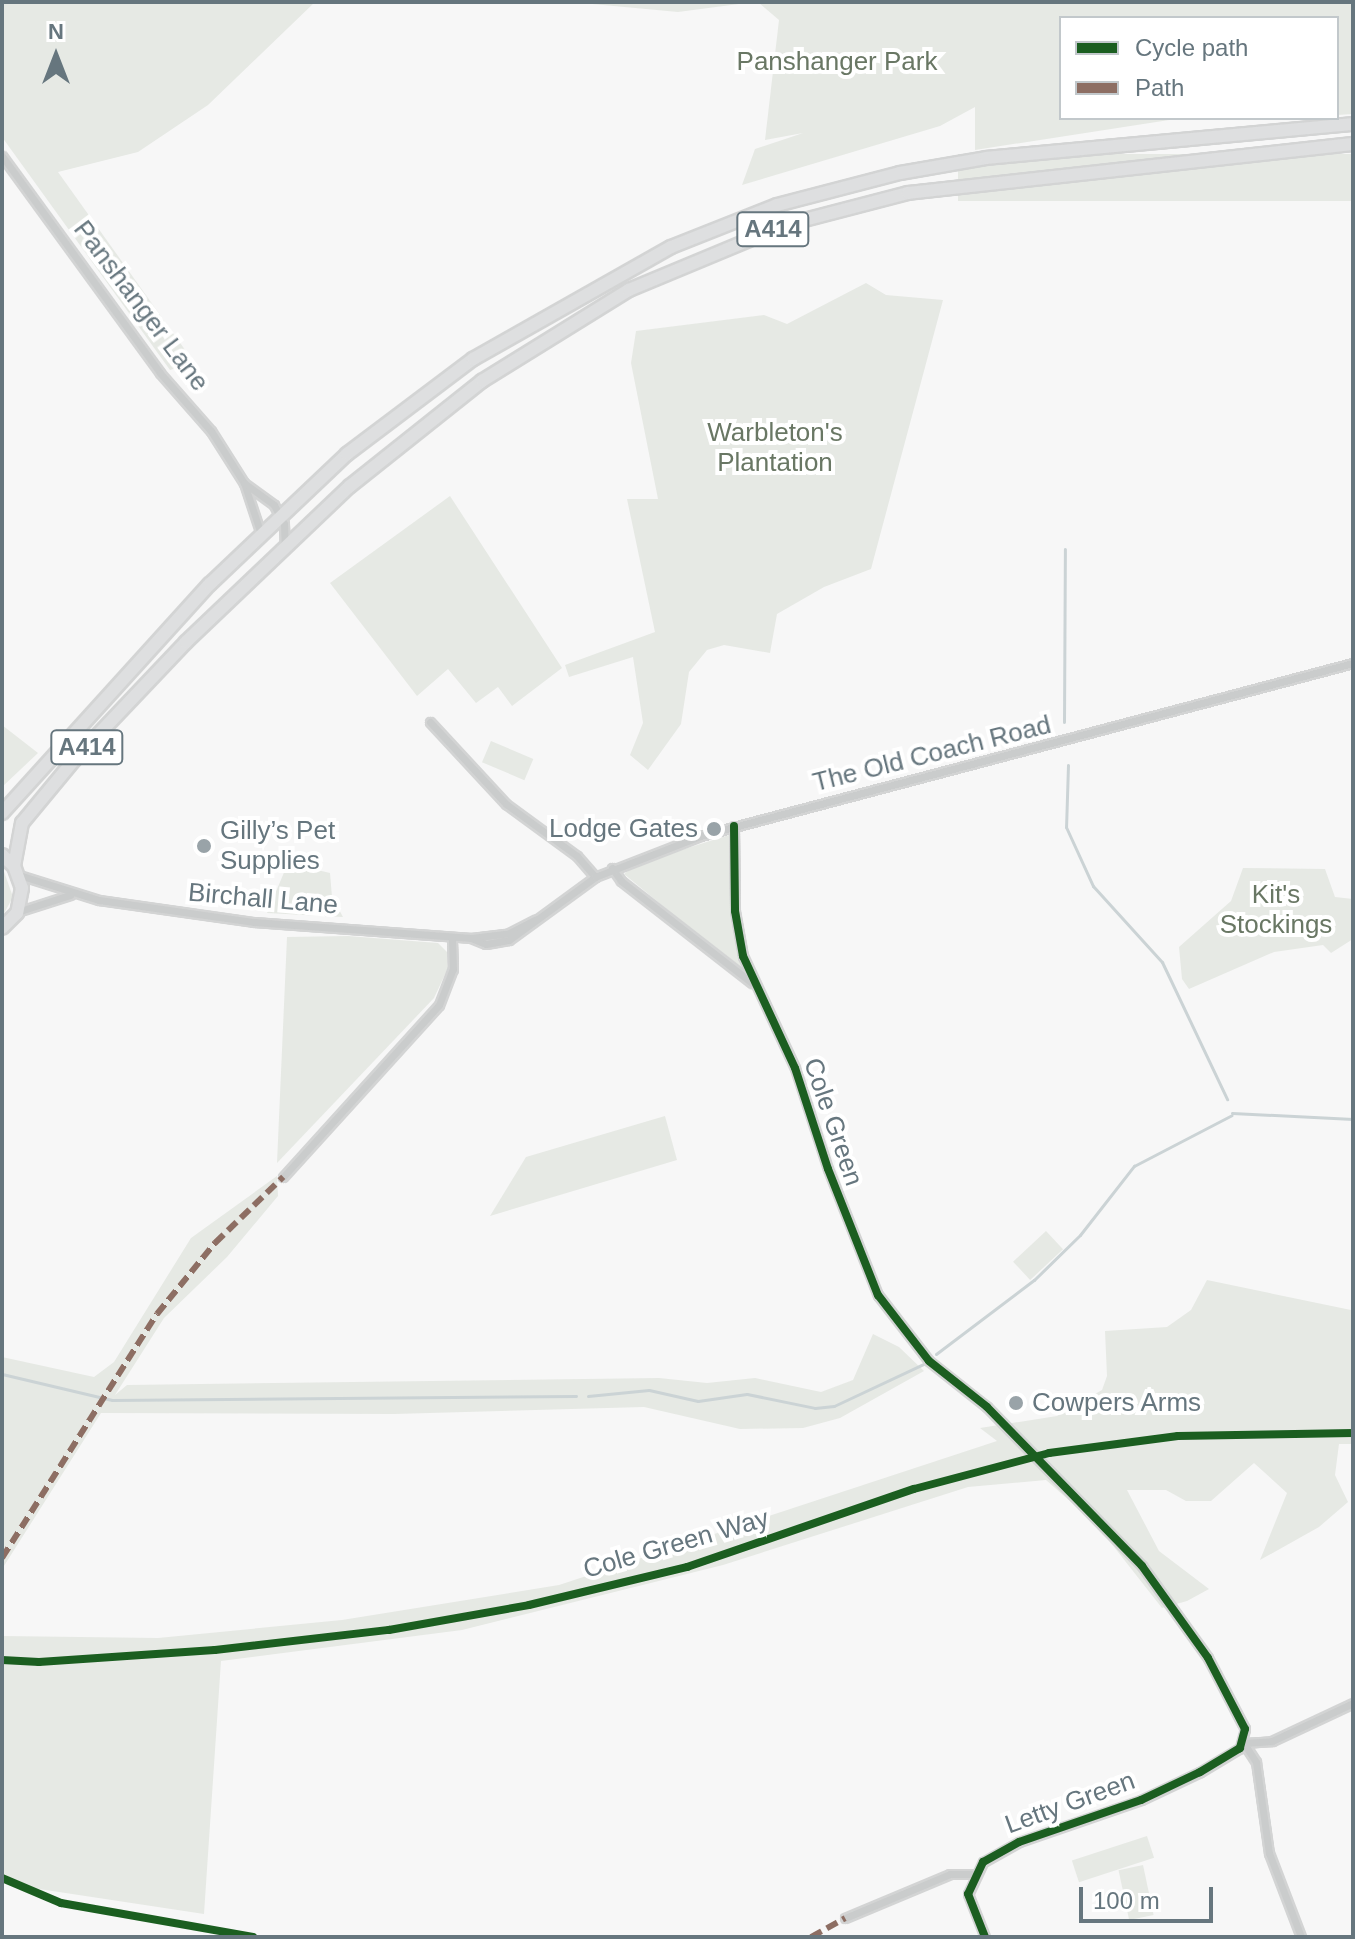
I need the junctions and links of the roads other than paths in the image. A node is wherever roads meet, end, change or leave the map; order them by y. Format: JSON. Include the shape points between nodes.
{"nodes":[{"id":1,"x":1353,"y":124,"type":"edge"},
{"id":2,"x":1353,"y":144,"type":"edge"},
{"id":3,"x":2,"y":156,"type":"edge"},
{"id":4,"x":244,"y":483,"type":"junction"},
{"id":5,"x":279,"y":516,"type":"junction"},
{"id":6,"x":261,"y":534,"type":"junction"},
{"id":7,"x":285,"y":547,"type":"junction"},
{"id":8,"x":1353,"y":663,"type":"edge"},
{"id":9,"x":430,"y":722,"type":"dead end"},
{"id":10,"x":2,"y":813,"type":"edge"},
{"id":11,"x":734,"y":826,"type":"junction"},
{"id":12,"x":2,"y":855,"type":"edge"},
{"id":13,"x":612,"y":868,"type":"junction"},
{"id":14,"x":16,"y":870,"type":"junction"},
{"id":15,"x":595,"y":877,"type":"junction"},
{"id":16,"x":72,"y":894,"type":"junction"},
{"id":17,"x":17,"y":913,"type":"junction"},
{"id":18,"x":3,"y":928,"type":"edge"},
{"id":19,"x":452,"y":937,"type":"junction"},
{"id":20,"x":753,"y":983,"type":"junction"},
{"id":21,"x":283,"y":1177,"type":"dead end"},
{"id":22,"x":1353,"y":1703,"type":"edge"},
{"id":23,"x":1243,"y":1742,"type":"junction"},
{"id":24,"x":973,"y":1874,"type":"junction"},
{"id":25,"x":845,"y":1918,"type":"dead end"},
{"id":26,"x":985,"y":1937,"type":"edge"},
{"id":27,"x":1301,"y":1937,"type":"edge"}],
"edges":[{"from":1,"to":5,"type":"highway","number":"A414","via":[[986,158],[887,176],[777,205],[671,247],[473,359],[347,454]]},
{"from":2,"to":7,"type":"highway","number":"A414","via":[[908,193],[785,225],[721,248],[575,319],[482,381],[387,453]]},
{"from":3,"to":4,"type":"street","name":"Panshanger Lane","via":[[160,373],[211,431]]},
{"from":4,"to":5,"type":"street","name":"Panshanger Lane","via":[[274,505]]},
{"from":4,"to":6,"type":"street","name":"Panshanger Lane"},
{"from":5,"to":6,"type":"highway","number":"A414"},
{"from":5,"to":7,"type":"street"},
{"from":6,"to":10,"type":"highway","number":"A414","via":[[130,669]]},
{"from":7,"to":14,"type":"highway","number":"A414","via":[[186,642],[26,816]]},
{"from":8,"to":11,"type":"street","name":"The Old Coach Road","via":[[1139,724]]},
{"from":9,"to":15,"type":"street","via":[[506,804],[577,856]]},
{"from":11,"to":13,"type":"street","name":"The Old Coach Road"},
{"from":11,"to":20,"type":"street","name":"Cole Green","via":[[737,930]]},
{"from":12,"to":14,"type":"highway"},
{"from":13,"to":15,"type":"street","name":"The Old Coach Road"},
{"from":13,"to":20,"type":"street","via":[[621,881]]},
{"from":14,"to":16,"type":"street","name":"Birchall Lane"},
{"from":14,"to":17,"type":"highway"},
{"from":15,"to":19,"type":"street","name":"The Old Coach Road","via":[[509,933]]},
{"from":16,"to":17,"type":"street","name":"Birchall Lane"},
{"from":16,"to":19,"type":"street","name":"Birchall Lane","via":[[254,922]]},
{"from":17,"to":18,"type":"highway"},
{"from":19,"to":21,"type":"street","via":[[451,977],[439,1005]]},
{"from":20,"to":23,"type":"street","name":"Cole Green","via":[[795,1068],[878,1295],[935,1367],[987,1407],[1160,1587],[1227,1690],[1243,1723]]},
{"from":22,"to":23,"type":"street","via":[[1272,1741]]},
{"from":23,"to":24,"type":"street","name":"Letty Green","via":[[1229,1757],[1141,1800],[1002,1849]]},
{"from":23,"to":27,"type":"street","name":"Cole Green","via":[[1256,1762],[1269,1853]]},
{"from":24,"to":25,"type":"street","via":[[950,1874]]},
{"from":24,"to":26,"type":"street","via":[[969,1902]]}]}
